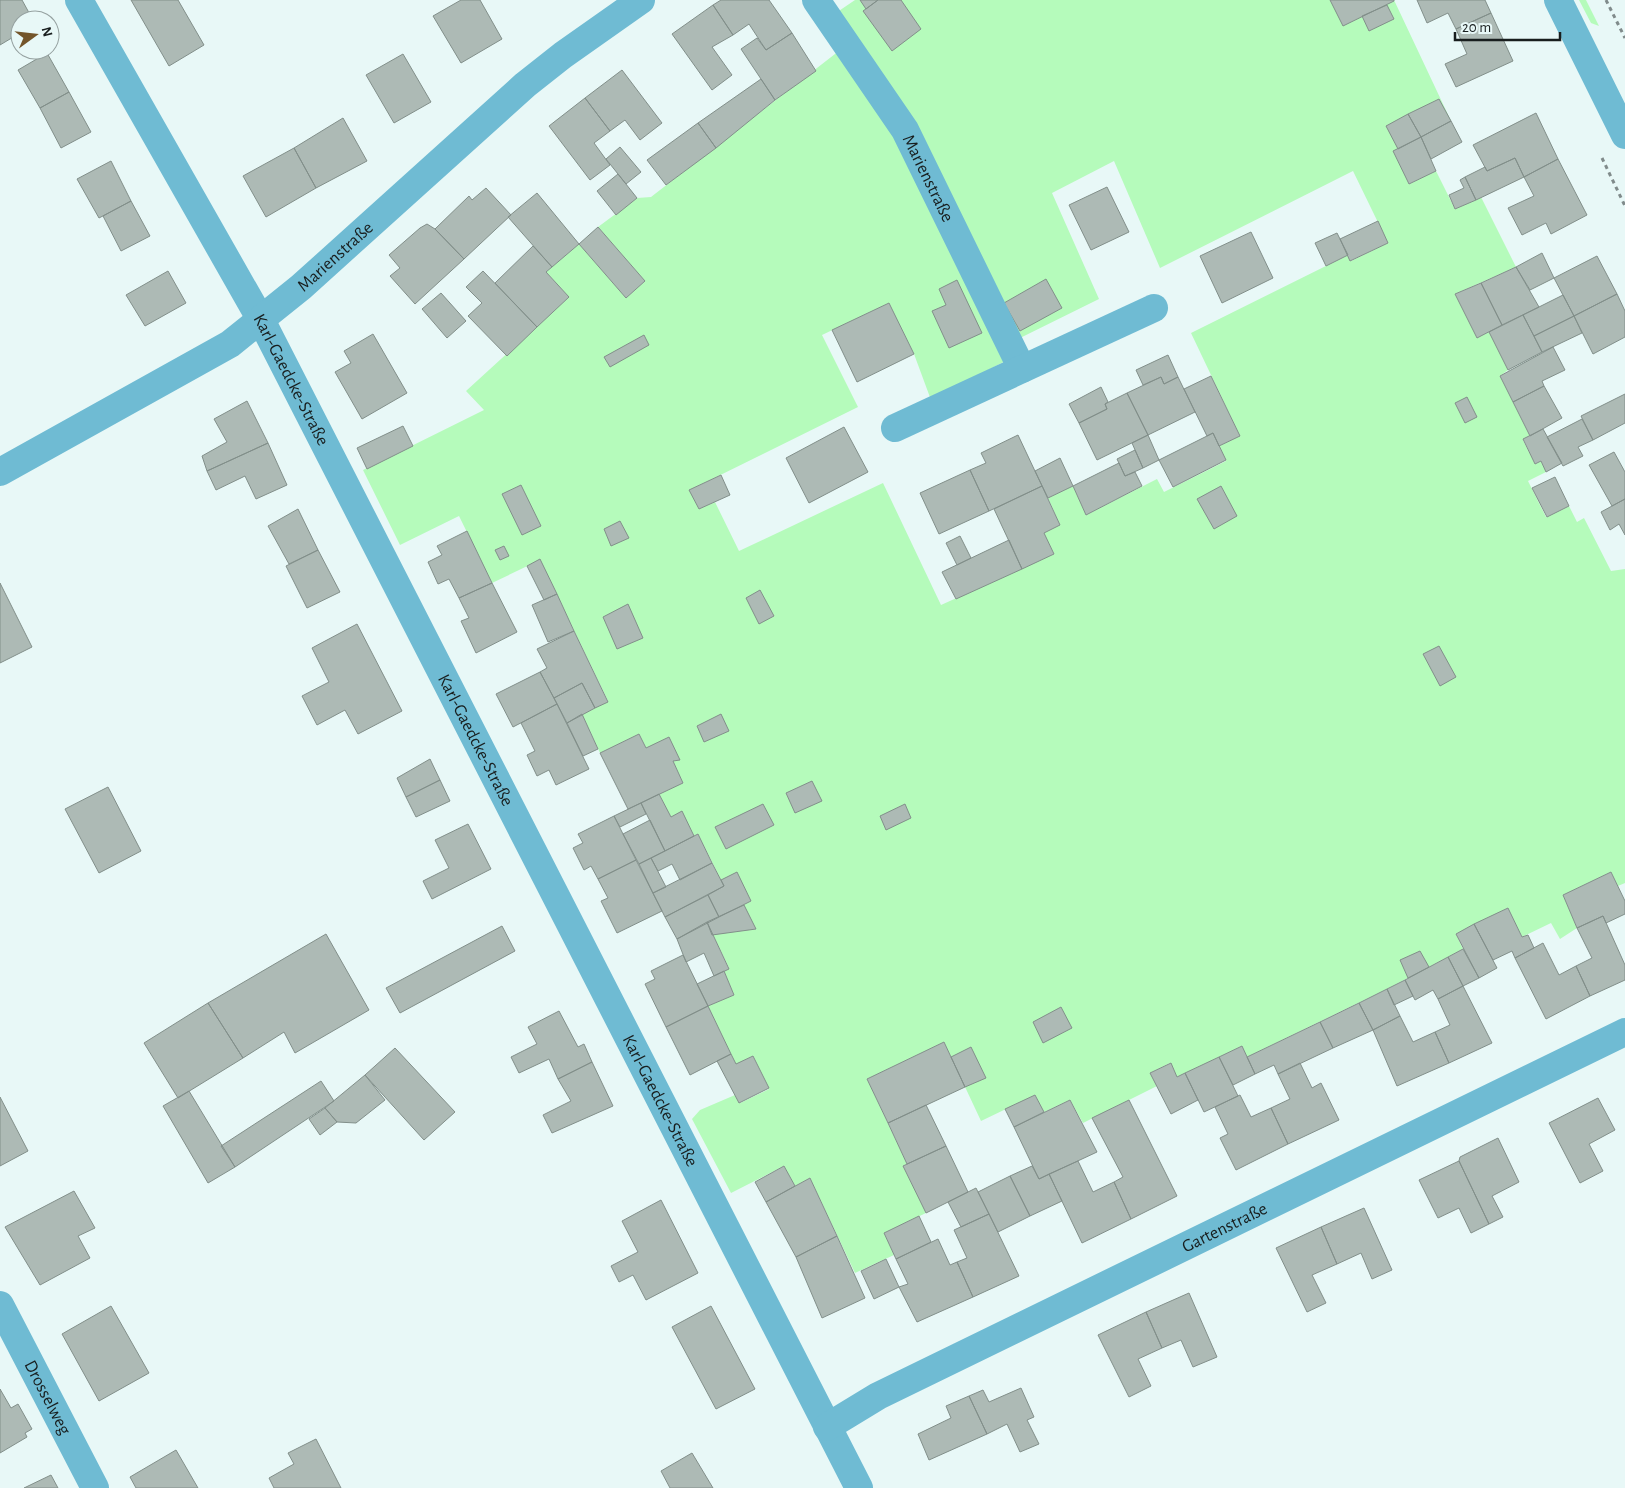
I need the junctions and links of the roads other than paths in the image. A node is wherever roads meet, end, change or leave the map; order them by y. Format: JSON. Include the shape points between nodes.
{"nodes":[{"id":1,"x":79,"y":0,"type":"edge"},
{"id":2,"x":641,"y":0,"type":"edge"},
{"id":3,"x":816,"y":0,"type":"edge"},
{"id":4,"x":1558,"y":0,"type":"edge"},
{"id":5,"x":1625,"y":135,"type":"edge"},
{"id":6,"x":1154,"y":308,"type":"dead end"},
{"id":7,"x":261,"y":320,"type":"junction"},
{"id":8,"x":1022,"y":369,"type":"junction"},
{"id":9,"x":895,"y":428,"type":"dead end"},
{"id":10,"x":0,"y":472,"type":"edge"},
{"id":11,"x":1625,"y":1032,"type":"edge"},
{"id":12,"x":0,"y":1305,"type":"edge"},
{"id":13,"x":827,"y":1427,"type":"junction"},
{"id":14,"x":854,"y":1486,"type":"edge"},
{"id":15,"x":96,"y":1488,"type":"edge"}],
"edges":[{"from":1,"to":7,"type":"street","name":"Karl-Gaedcke-Straße"},
{"from":2,"to":7,"type":"street","name":"Marienstraße","via":[[525,85]]},
{"from":3,"to":8,"type":"street","name":"Marienstraße","via":[[905,130]]},
{"from":4,"to":5,"type":"street"},
{"from":6,"to":8,"type":"street"},
{"from":7,"to":10,"type":"street","name":"Marienstraße","via":[[230,344]]},
{"from":7,"to":13,"type":"street","name":"Karl-Gaedcke-Straße"},
{"from":8,"to":9,"type":"street"},
{"from":11,"to":13,"type":"street","name":"Gartenstraße","via":[[878,1396]]},
{"from":12,"to":15,"type":"street","name":"Drosselweg"},
{"from":13,"to":14,"type":"street","name":"Karl-Gaedcke-Straße"}]}
